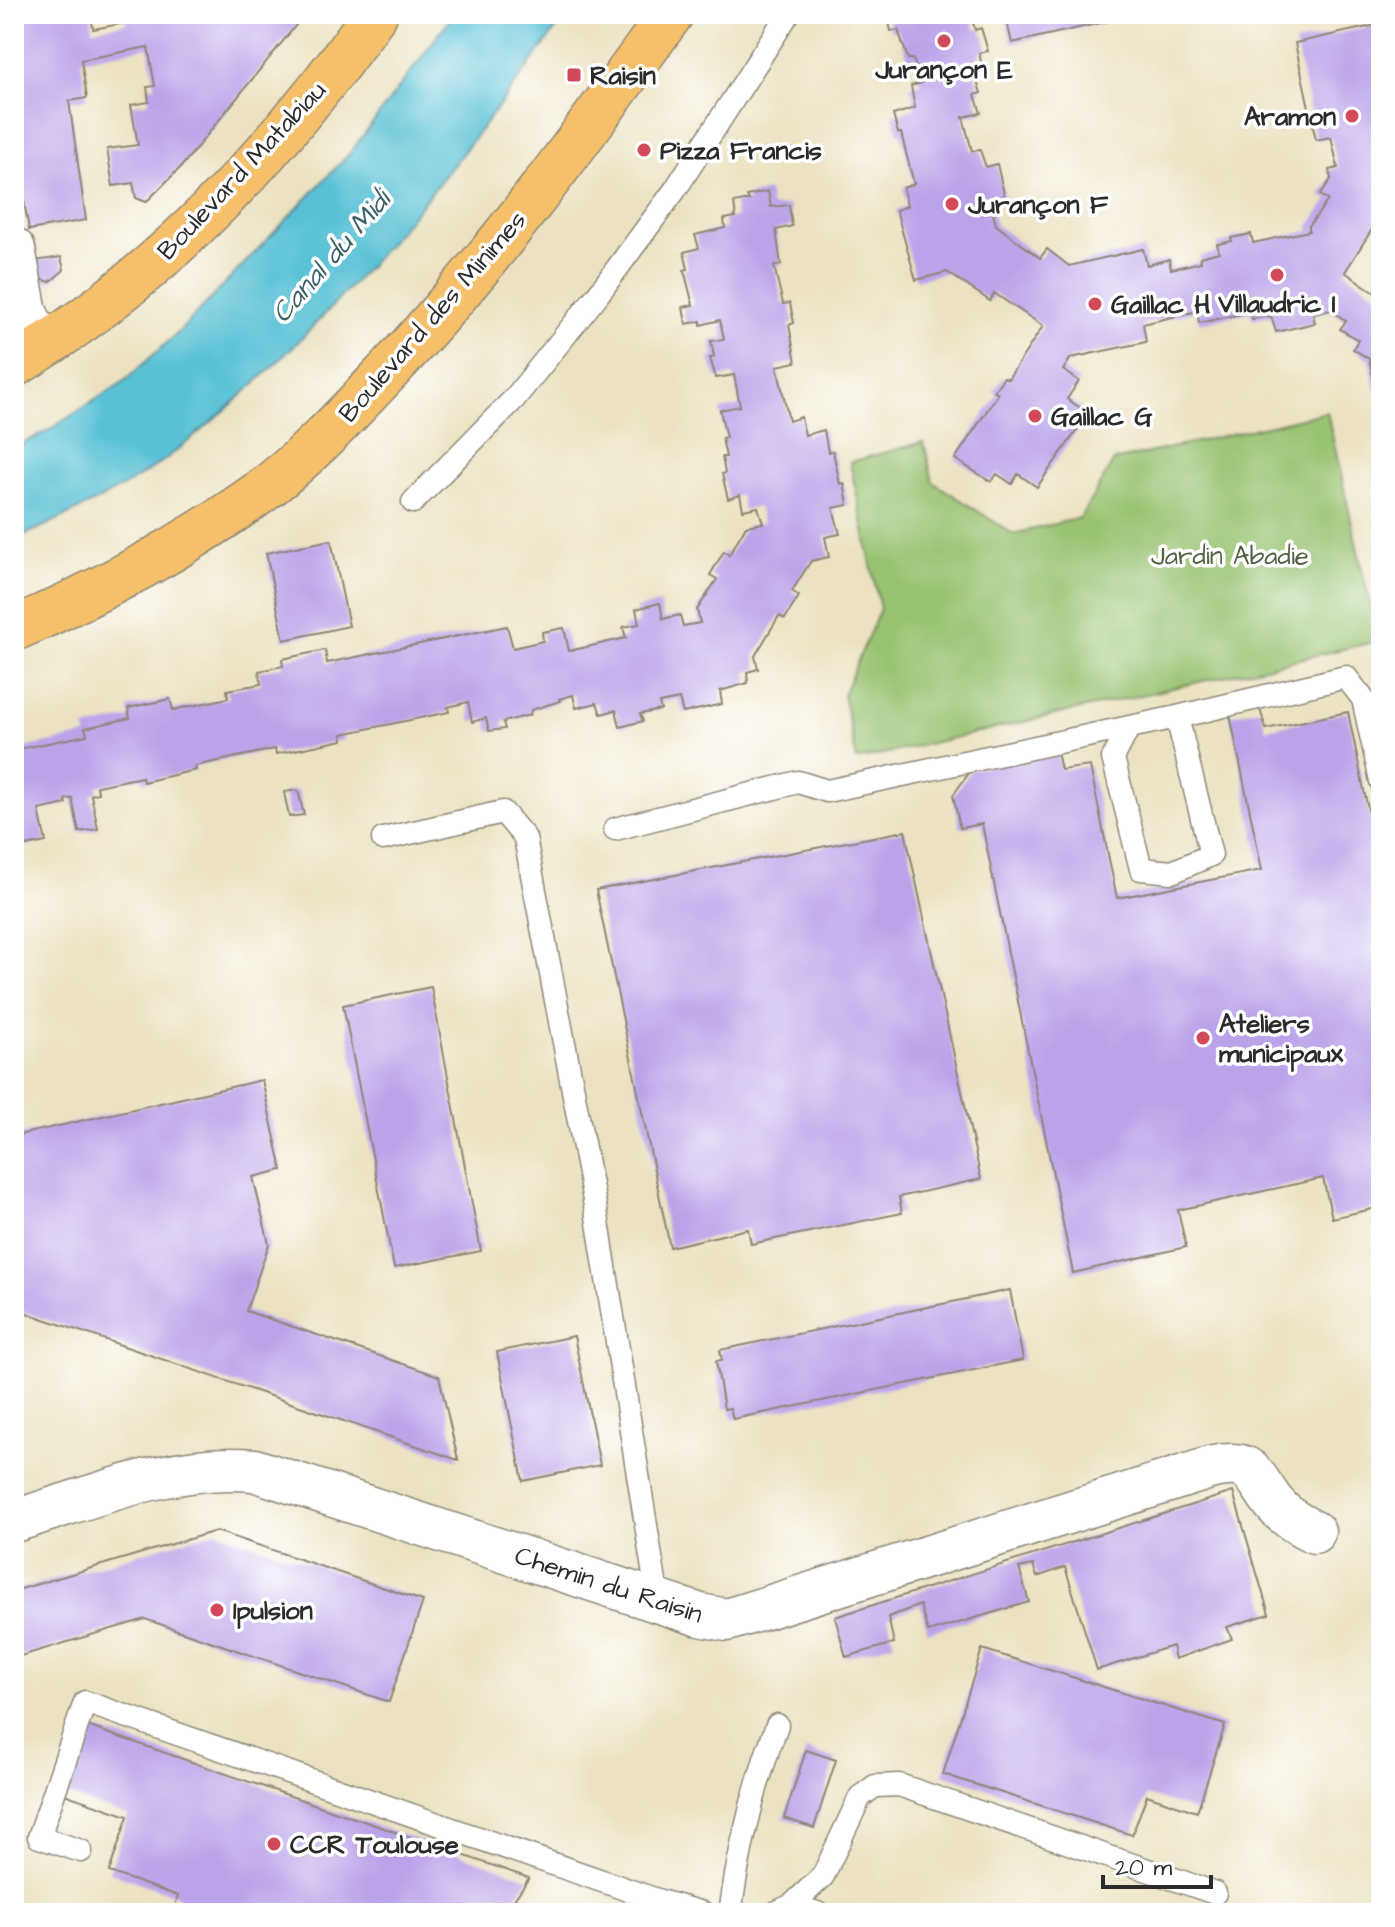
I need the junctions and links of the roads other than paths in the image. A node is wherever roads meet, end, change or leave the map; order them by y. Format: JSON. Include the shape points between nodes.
{"nodes":[{"id":1,"x":375,"y":14,"type":"edge"},
{"id":2,"x":671,"y":14,"type":"edge"},
{"id":3,"x":777,"y":18,"type":"edge"},
{"id":4,"x":14,"y":249,"type":"edge"},
{"id":5,"x":29,"y":356,"type":"edge"},
{"id":6,"x":413,"y":502,"type":"dead end"},
{"id":7,"x":14,"y":629,"type":"edge"},
{"id":8,"x":1177,"y":717,"type":"junction"},
{"id":9,"x":1129,"y":727,"type":"junction"},
{"id":10,"x":1381,"y":781,"type":"edge"},
{"id":11,"x":615,"y":829,"type":"dead end"},
{"id":12,"x":383,"y":839,"type":"dead end"},
{"id":13,"x":14,"y":1521,"type":"edge"},
{"id":14,"x":1314,"y":1532,"type":"dead end"},
{"id":15,"x":658,"y":1601,"type":"junction"},
{"id":16,"x":777,"y":1725,"type":"dead end"},
{"id":17,"x":81,"y":1851,"type":"dead end"},
{"id":18,"x":1215,"y":1893,"type":"dead end"},
{"id":19,"x":783,"y":1909,"type":"edge"},
{"id":20,"x":703,"y":1913,"type":"edge"},
{"id":21,"x":730,"y":1913,"type":"edge"},
{"id":22,"x":817,"y":1913,"type":"edge"}],
"edges":[{"from":1,"to":5,"type":"main road","name":"Boulevard Matabiau","via":[[340,64],[244,175],[165,254]]},
{"from":2,"to":7,"type":"main road","name":"Boulevard des Minimes","via":[[565,159],[443,311],[327,435],[264,489],[167,555]]},
{"from":3,"to":6,"type":"lane","via":[[675,190],[596,297],[514,399]]},
{"from":4,"to":5,"type":"street"},
{"from":8,"to":9,"type":"lane"},
{"from":8,"to":9,"type":"lane","via":[[1211,855],[1172,872],[1141,869],[1113,758]]},
{"from":8,"to":10,"type":"lane","via":[[1346,677],[1363,699]]},
{"from":9,"to":11,"type":"lane","via":[[827,791],[798,782]]},
{"from":12,"to":15,"type":"lane","via":[[503,812],[525,838],[597,1216]]},
{"from":13,"to":15,"type":"street","name":"Chemin du Raisin","via":[[179,1473],[225,1467],[254,1470]]},
{"from":14,"to":15,"type":"street","name":"Chemin du Raisin","via":[[1285,1514],[1243,1465],[1231,1463],[727,1620]]},
{"from":16,"to":21,"type":"lane","via":[[752,1799]]},
{"from":17,"to":20,"type":"lane","via":[[39,1837],[85,1702]]},
{"from":18,"to":19,"type":"lane","via":[[899,1785],[875,1786],[860,1797],[823,1876]]},
{"from":19,"to":22,"type":"lane"}]}
